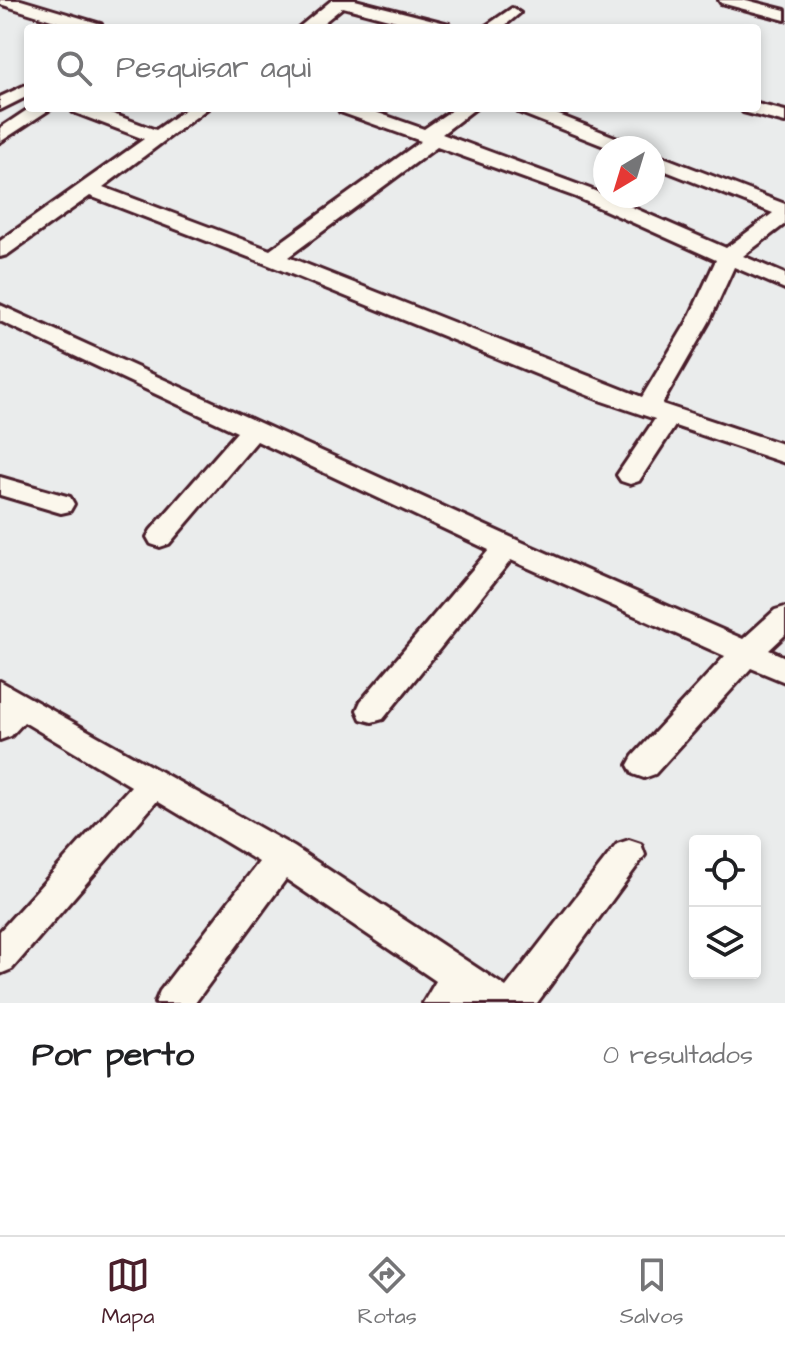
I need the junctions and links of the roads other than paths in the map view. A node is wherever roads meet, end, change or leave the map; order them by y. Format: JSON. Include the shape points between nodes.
{"nodes":[{"id":1,"x":4,"y":0,"type":"edge"},
{"id":2,"x":47,"y":0,"type":"edge"},
{"id":3,"x":341,"y":0,"type":"edge"},
{"id":4,"x":727,"y":0,"type":"edge"},
{"id":5,"x":31,"y":8,"type":"junction"},
{"id":6,"x":512,"y":13,"type":"dead end"},
{"id":7,"x":785,"y":15,"type":"edge"},
{"id":8,"x":82,"y":24,"type":"edge"},
{"id":9,"x":311,"y":24,"type":"edge"},
{"id":10,"x":428,"y":24,"type":"edge"},
{"id":11,"x":497,"y":24,"type":"edge"},
{"id":12,"x":0,"y":79,"type":"edge"},
{"id":13,"x":24,"y":88,"type":"edge"},
{"id":14,"x":24,"y":91,"type":"edge"},
{"id":15,"x":0,"y":104,"type":"edge"},
{"id":16,"x":761,"y":111,"type":"edge"},
{"id":17,"x":37,"y":112,"type":"edge"},
{"id":18,"x":91,"y":112,"type":"edge"},
{"id":19,"x":193,"y":112,"type":"edge"},
{"id":20,"x":359,"y":112,"type":"edge"},
{"id":21,"x":462,"y":112,"type":"edge"},
{"id":22,"x":535,"y":112,"type":"edge"},
{"id":23,"x":785,"y":117,"type":"edge"},
{"id":24,"x":0,"y":136,"type":"edge"},
{"id":25,"x":596,"y":136,"type":"edge"},
{"id":26,"x":157,"y":137,"type":"junction"},
{"id":27,"x":433,"y":137,"type":"junction"},
{"id":28,"x":665,"y":164,"type":"edge"},
{"id":29,"x":88,"y":188,"type":"junction"},
{"id":30,"x":785,"y":213,"type":"edge"},
{"id":31,"x":0,"y":251,"type":"edge"},
{"id":32,"x":728,"y":257,"type":"junction"},
{"id":33,"x":272,"y":258,"type":"junction"},
{"id":34,"x":785,"y":282,"type":"edge"},
{"id":35,"x":0,"y":312,"type":"edge"},
{"id":36,"x":659,"y":412,"type":"junction"},
{"id":37,"x":253,"y":430,"type":"junction"},
{"id":38,"x":785,"y":454,"type":"edge"},
{"id":39,"x":630,"y":475,"type":"dead end"},
{"id":40,"x":0,"y":486,"type":"edge"},
{"id":41,"x":61,"y":504,"type":"dead end"},
{"id":42,"x":160,"y":537,"type":"dead end"},
{"id":43,"x":507,"y":547,"type":"junction"},
{"id":44,"x":785,"y":618,"type":"edge"},
{"id":45,"x":746,"y":653,"type":"junction"},
{"id":46,"x":785,"y":670,"type":"edge"},
{"id":47,"x":7,"y":709,"type":"edge"},
{"id":48,"x":372,"y":710,"type":"dead end"},
{"id":49,"x":644,"y":765,"type":"dead end"},
{"id":50,"x":153,"y":783,"type":"junction"},
{"id":51,"x":629,"y":855,"type":"dead end"},
{"id":52,"x":282,"y":858,"type":"junction"},
{"id":53,"x":0,"y":957,"type":"edge"},
{"id":54,"x":451,"y":991,"type":"edge"},
{"id":55,"x":173,"y":1003,"type":"edge"},
{"id":56,"x":499,"y":1003,"type":"edge"},
{"id":57,"x":515,"y":1003,"type":"edge"}],
"edges":[{"from":1,"to":5,"type":"street"},
{"from":2,"to":5,"type":"street"},
{"from":3,"to":9,"type":"street"},
{"from":3,"to":10,"type":"street"},
{"from":4,"to":7,"type":"street"},
{"from":5,"to":8,"type":"street"},
{"from":6,"to":11,"type":"street"},
{"from":12,"to":13,"type":"street"},
{"from":14,"to":15,"type":"street"},
{"from":16,"to":23,"type":"street"},
{"from":17,"to":24,"type":"street"},
{"from":18,"to":26,"type":"street"},
{"from":19,"to":26,"type":"street"},
{"from":20,"to":27,"type":"street"},
{"from":21,"to":27,"type":"street"},
{"from":22,"to":25,"type":"street"},
{"from":26,"to":29,"type":"street"},
{"from":27,"to":32,"type":"street","via":[[583,193]]},
{"from":27,"to":33,"type":"street"},
{"from":28,"to":30,"type":"street"},
{"from":29,"to":31,"type":"street"},
{"from":29,"to":33,"type":"street"},
{"from":30,"to":32,"type":"street"},
{"from":32,"to":34,"type":"street"},
{"from":32,"to":36,"type":"street"},
{"from":33,"to":36,"type":"street"},
{"from":35,"to":37,"type":"street"},
{"from":36,"to":38,"type":"street"},
{"from":36,"to":39,"type":"street"},
{"from":37,"to":42,"type":"street"},
{"from":37,"to":43,"type":"street"},
{"from":40,"to":41,"type":"street"},
{"from":43,"to":45,"type":"street"},
{"from":43,"to":48,"type":"street"},
{"from":44,"to":45,"type":"street"},
{"from":45,"to":46,"type":"street"},
{"from":45,"to":49,"type":"street"},
{"from":47,"to":50,"type":"street"},
{"from":50,"to":52,"type":"street"},
{"from":50,"to":53,"type":"street"},
{"from":51,"to":57,"type":"street"},
{"from":52,"to":54,"type":"street"},
{"from":52,"to":55,"type":"street"},
{"from":54,"to":56,"type":"street"}]}
